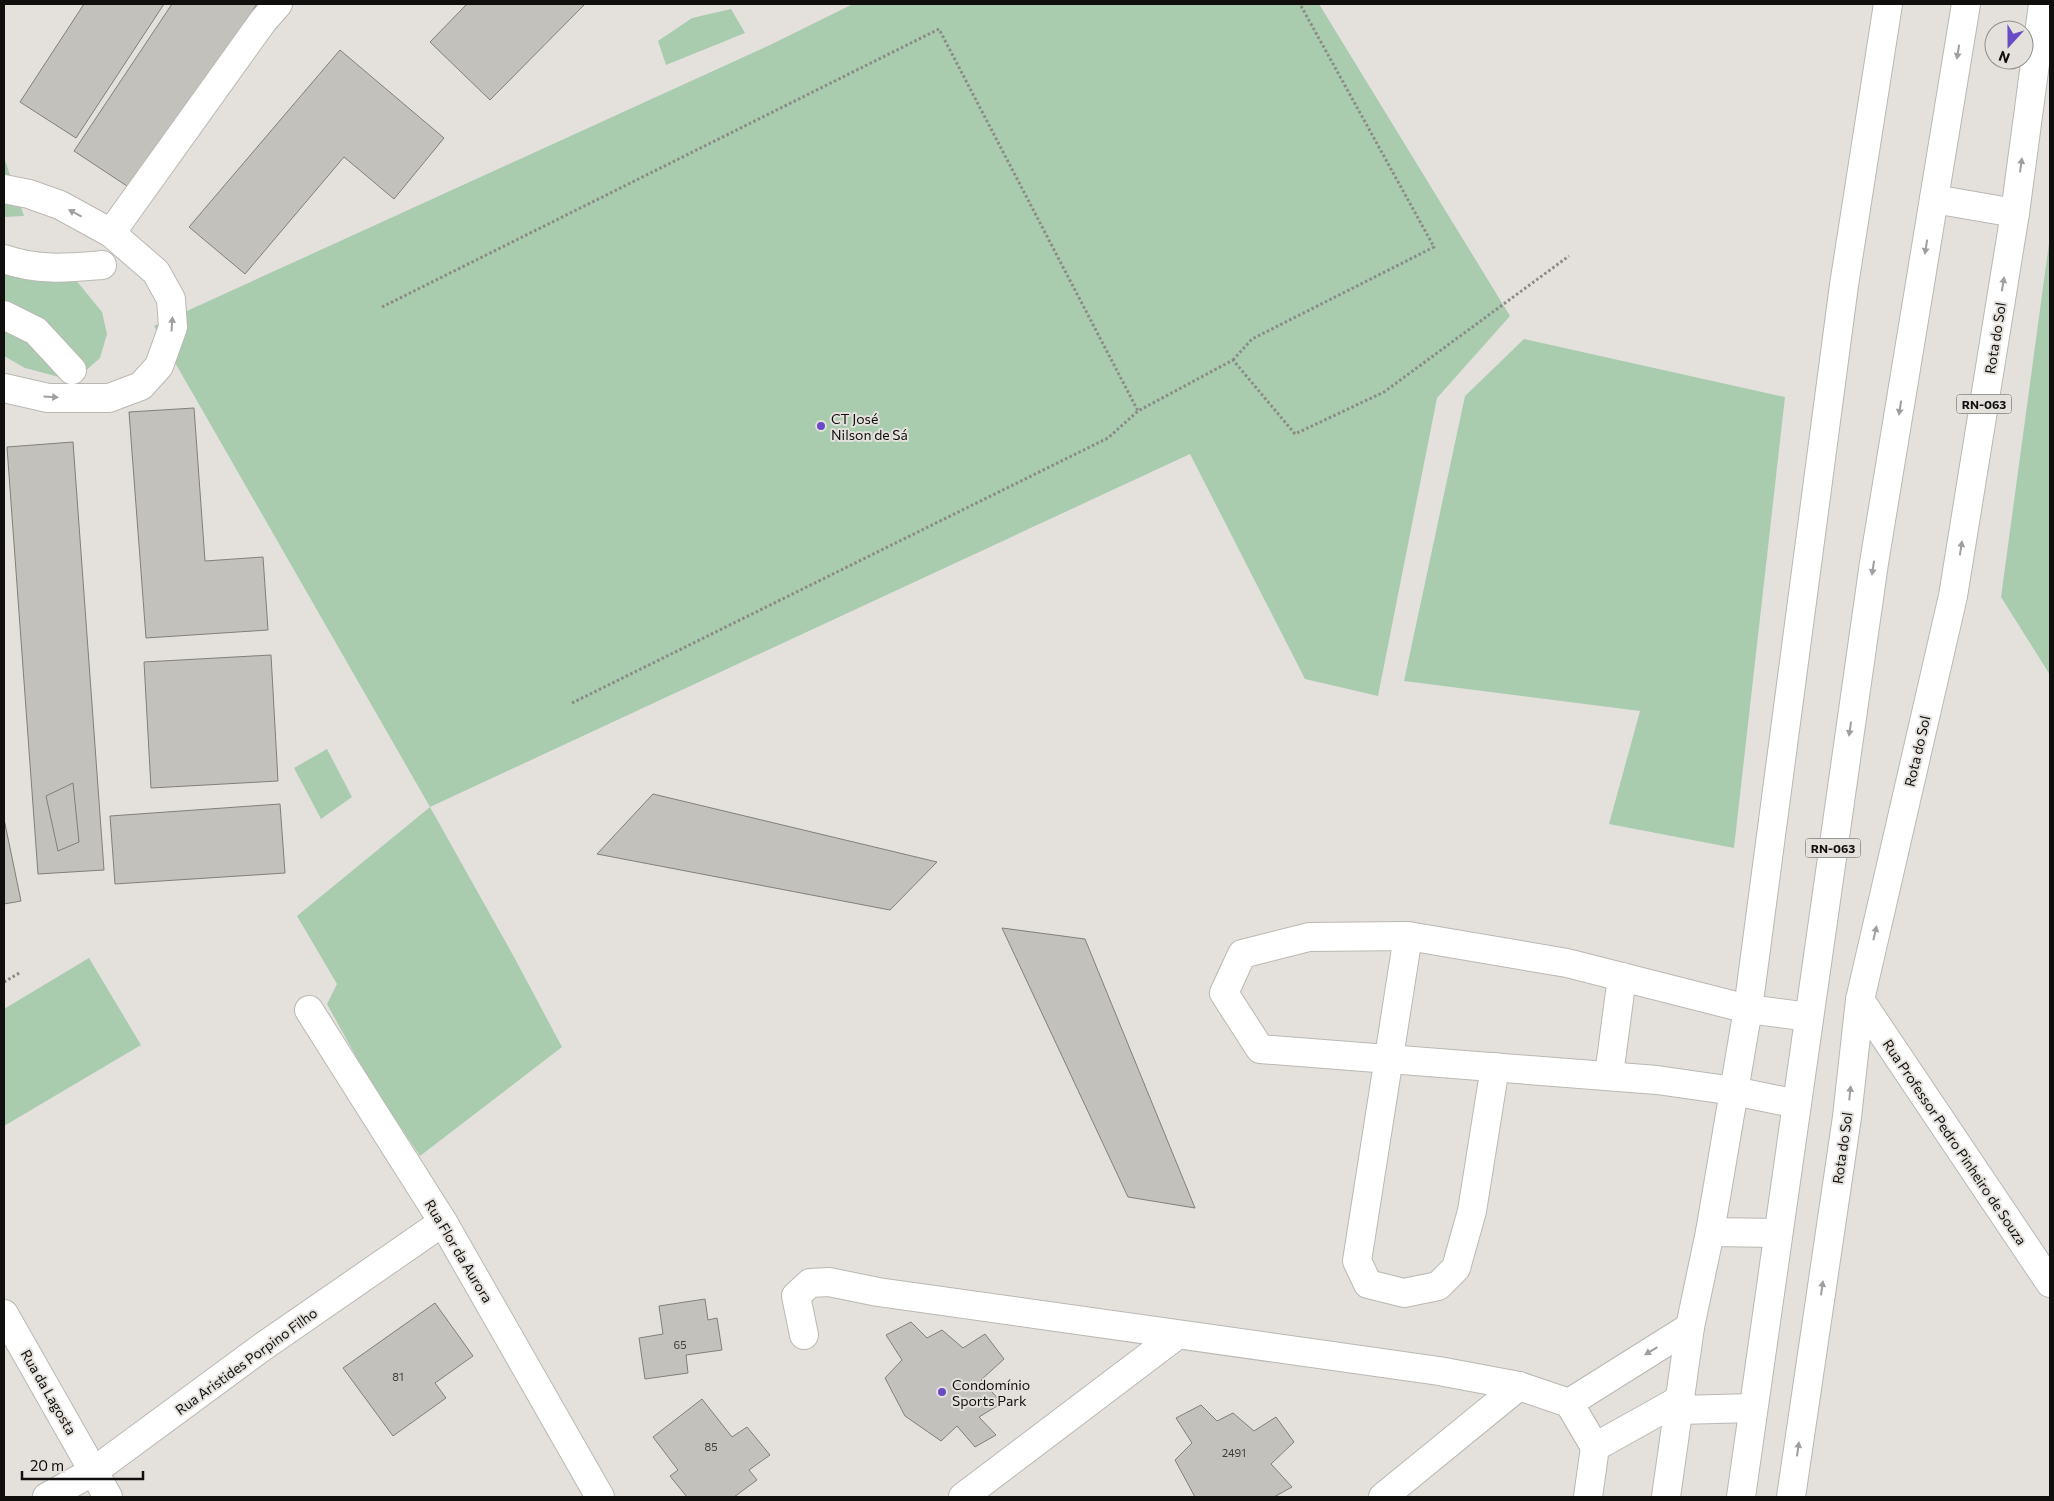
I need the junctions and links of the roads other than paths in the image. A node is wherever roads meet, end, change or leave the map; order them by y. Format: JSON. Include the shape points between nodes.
{"nodes":[{"id":1,"x":278,"y":4,"type":"edge"},
{"id":2,"x":1888,"y":4,"type":"edge"},
{"id":3,"x":1966,"y":4,"type":"edge"},
{"id":4,"x":2043,"y":4,"type":"edge"},
{"id":5,"x":4,"y":189,"type":"edge"},
{"id":6,"x":1934,"y":199,"type":"junction"},
{"id":7,"x":2015,"y":213,"type":"junction"},
{"id":8,"x":111,"y":233,"type":"junction"},
{"id":9,"x":4,"y":259,"type":"edge"},
{"id":10,"x":102,"y":265,"type":"dead end"},
{"id":11,"x":4,"y":315,"type":"edge"},
{"id":12,"x":72,"y":370,"type":"dead end"},
{"id":13,"x":4,"y":388,"type":"edge"},
{"id":14,"x":1408,"y":936,"type":"junction"},
{"id":15,"x":1622,"y":977,"type":"junction"},
{"id":16,"x":1860,"y":1000,"type":"junction"},
{"id":17,"x":1748,"y":1009,"type":"junction"},
{"id":18,"x":309,"y":1010,"type":"dead end"},
{"id":19,"x":1809,"y":1017,"type":"junction"},
{"id":20,"x":1390,"y":1058,"type":"junction"},
{"id":21,"x":1495,"y":1067,"type":"junction"},
{"id":22,"x":1609,"y":1076,"type":"junction"},
{"id":23,"x":1734,"y":1091,"type":"junction"},
{"id":24,"x":1797,"y":1104,"type":"junction"},
{"id":25,"x":443,"y":1222,"type":"junction"},
{"id":26,"x":1710,"y":1232,"type":"junction"},
{"id":27,"x":1778,"y":1234,"type":"junction"},
{"id":28,"x":2050,"y":1283,"type":"edge"},
{"id":29,"x":4,"y":1314,"type":"edge"},
{"id":30,"x":1690,"y":1327,"type":"junction"},
{"id":31,"x":804,"y":1335,"type":"dead end"},
{"id":32,"x":1177,"y":1335,"type":"junction"},
{"id":33,"x":1518,"y":1386,"type":"junction"},
{"id":34,"x":1569,"y":1403,"type":"junction"},
{"id":35,"x":1680,"y":1405,"type":"junction"},
{"id":36,"x":1753,"y":1408,"type":"junction"},
{"id":37,"x":1595,"y":1448,"type":"junction"},
{"id":38,"x":94,"y":1471,"type":"junction"},
{"id":39,"x":47,"y":1497,"type":"edge"},
{"id":40,"x":108,"y":1497,"type":"edge"},
{"id":41,"x":600,"y":1497,"type":"edge"},
{"id":42,"x":963,"y":1497,"type":"edge"},
{"id":43,"x":1383,"y":1497,"type":"edge"},
{"id":44,"x":1588,"y":1497,"type":"edge"},
{"id":45,"x":1666,"y":1497,"type":"edge"},
{"id":46,"x":1740,"y":1497,"type":"edge"},
{"id":47,"x":1791,"y":1497,"type":"edge"}],
"edges":[{"from":1,"to":8,"type":"main road"},
{"from":2,"to":17,"type":"main road","via":[[1842,295]]},
{"from":3,"to":6,"type":"main road","number":"RN-063","one_way":true},
{"from":7,"to":4,"type":"main road","name":"Rota do Sol","number":"RN-063","one_way":true},
{"from":8,"to":5,"type":"main road","one_way":true,"via":[[60,205]]},
{"from":6,"to":7,"type":"main road"},
{"from":6,"to":19,"type":"main road","number":"RN-063","one_way":true,"via":[[1874,562]]},
{"from":16,"to":7,"type":"main road","name":"Rota do Sol","number":"RN-063","one_way":true,"via":[[1953,596]]},
{"from":13,"to":8,"type":"main road","one_way":true,"via":[[48,398],[109,398],[141,386],[159,366],[173,327],[171,299],[156,272]]},
{"from":9,"to":10,"type":"main road","via":[[53,270]]},
{"from":11,"to":12,"type":"main road","via":[[36,331]]},
{"from":14,"to":15,"type":"main road","via":[[1567,963]]},
{"from":14,"to":20,"type":"main road"},
{"from":14,"to":20,"type":"main road","via":[[1309,937],[1242,954],[1224,994],[1260,1049]]},
{"from":15,"to":17,"type":"main road"},
{"from":15,"to":22,"type":"main road"},
{"from":16,"to":28,"type":"main road","name":"Rua Professor Pedro Pinheiro de Souza"},
{"from":47,"to":16,"type":"main road","name":"Rota do Sol","number":"RN-063","one_way":true,"via":[[1847,1117]]},
{"from":17,"to":19,"type":"main road"},
{"from":17,"to":23,"type":"main road"},
{"from":18,"to":25,"type":"main road","name":"Rua Flor da Aurora"},
{"from":19,"to":24,"type":"main road","number":"RN-063"},
{"from":20,"to":21,"type":"main road"},
{"from":20,"to":21,"type":"main road","via":[[1357,1261],[1368,1284],[1404,1293],[1438,1286],[1456,1268],[1472,1211]]},
{"from":21,"to":22,"type":"main road"},
{"from":22,"to":23,"type":"main road"},
{"from":23,"to":24,"type":"main road"},
{"from":23,"to":26,"type":"main road"},
{"from":24,"to":27,"type":"main road","number":"RN-063"},
{"from":25,"to":38,"type":"main road","name":"Rua Aristides Porpino Filho","via":[[261,1348]]},
{"from":25,"to":41,"type":"main road","name":"Rua Flor da Aurora"},
{"from":26,"to":27,"type":"main road"},
{"from":26,"to":30,"type":"main road"},
{"from":27,"to":36,"type":"main road","number":"RN-063"},
{"from":29,"to":38,"type":"main road","name":"Rua da Lagosta"},
{"from":30,"to":34,"type":"main road","one_way":true},
{"from":30,"to":35,"type":"main road"},
{"from":31,"to":32,"type":"main road","via":[[796,1296],[810,1283],[829,1282],[878,1292]]},
{"from":32,"to":33,"type":"main road","via":[[1440,1371]]},
{"from":32,"to":42,"type":"main road"},
{"from":33,"to":34,"type":"main road"},
{"from":33,"to":43,"type":"main road"},
{"from":34,"to":37,"type":"main road"},
{"from":35,"to":36,"type":"main road"},
{"from":35,"to":37,"type":"main road"},
{"from":35,"to":45,"type":"main road"},
{"from":36,"to":46,"type":"main road","number":"RN-063"},
{"from":37,"to":44,"type":"main road"},
{"from":38,"to":39,"type":"main road","name":"Rua Aristides Porpino Filho"},
{"from":38,"to":40,"type":"main road","name":"Rua da Lagosta"}]}
